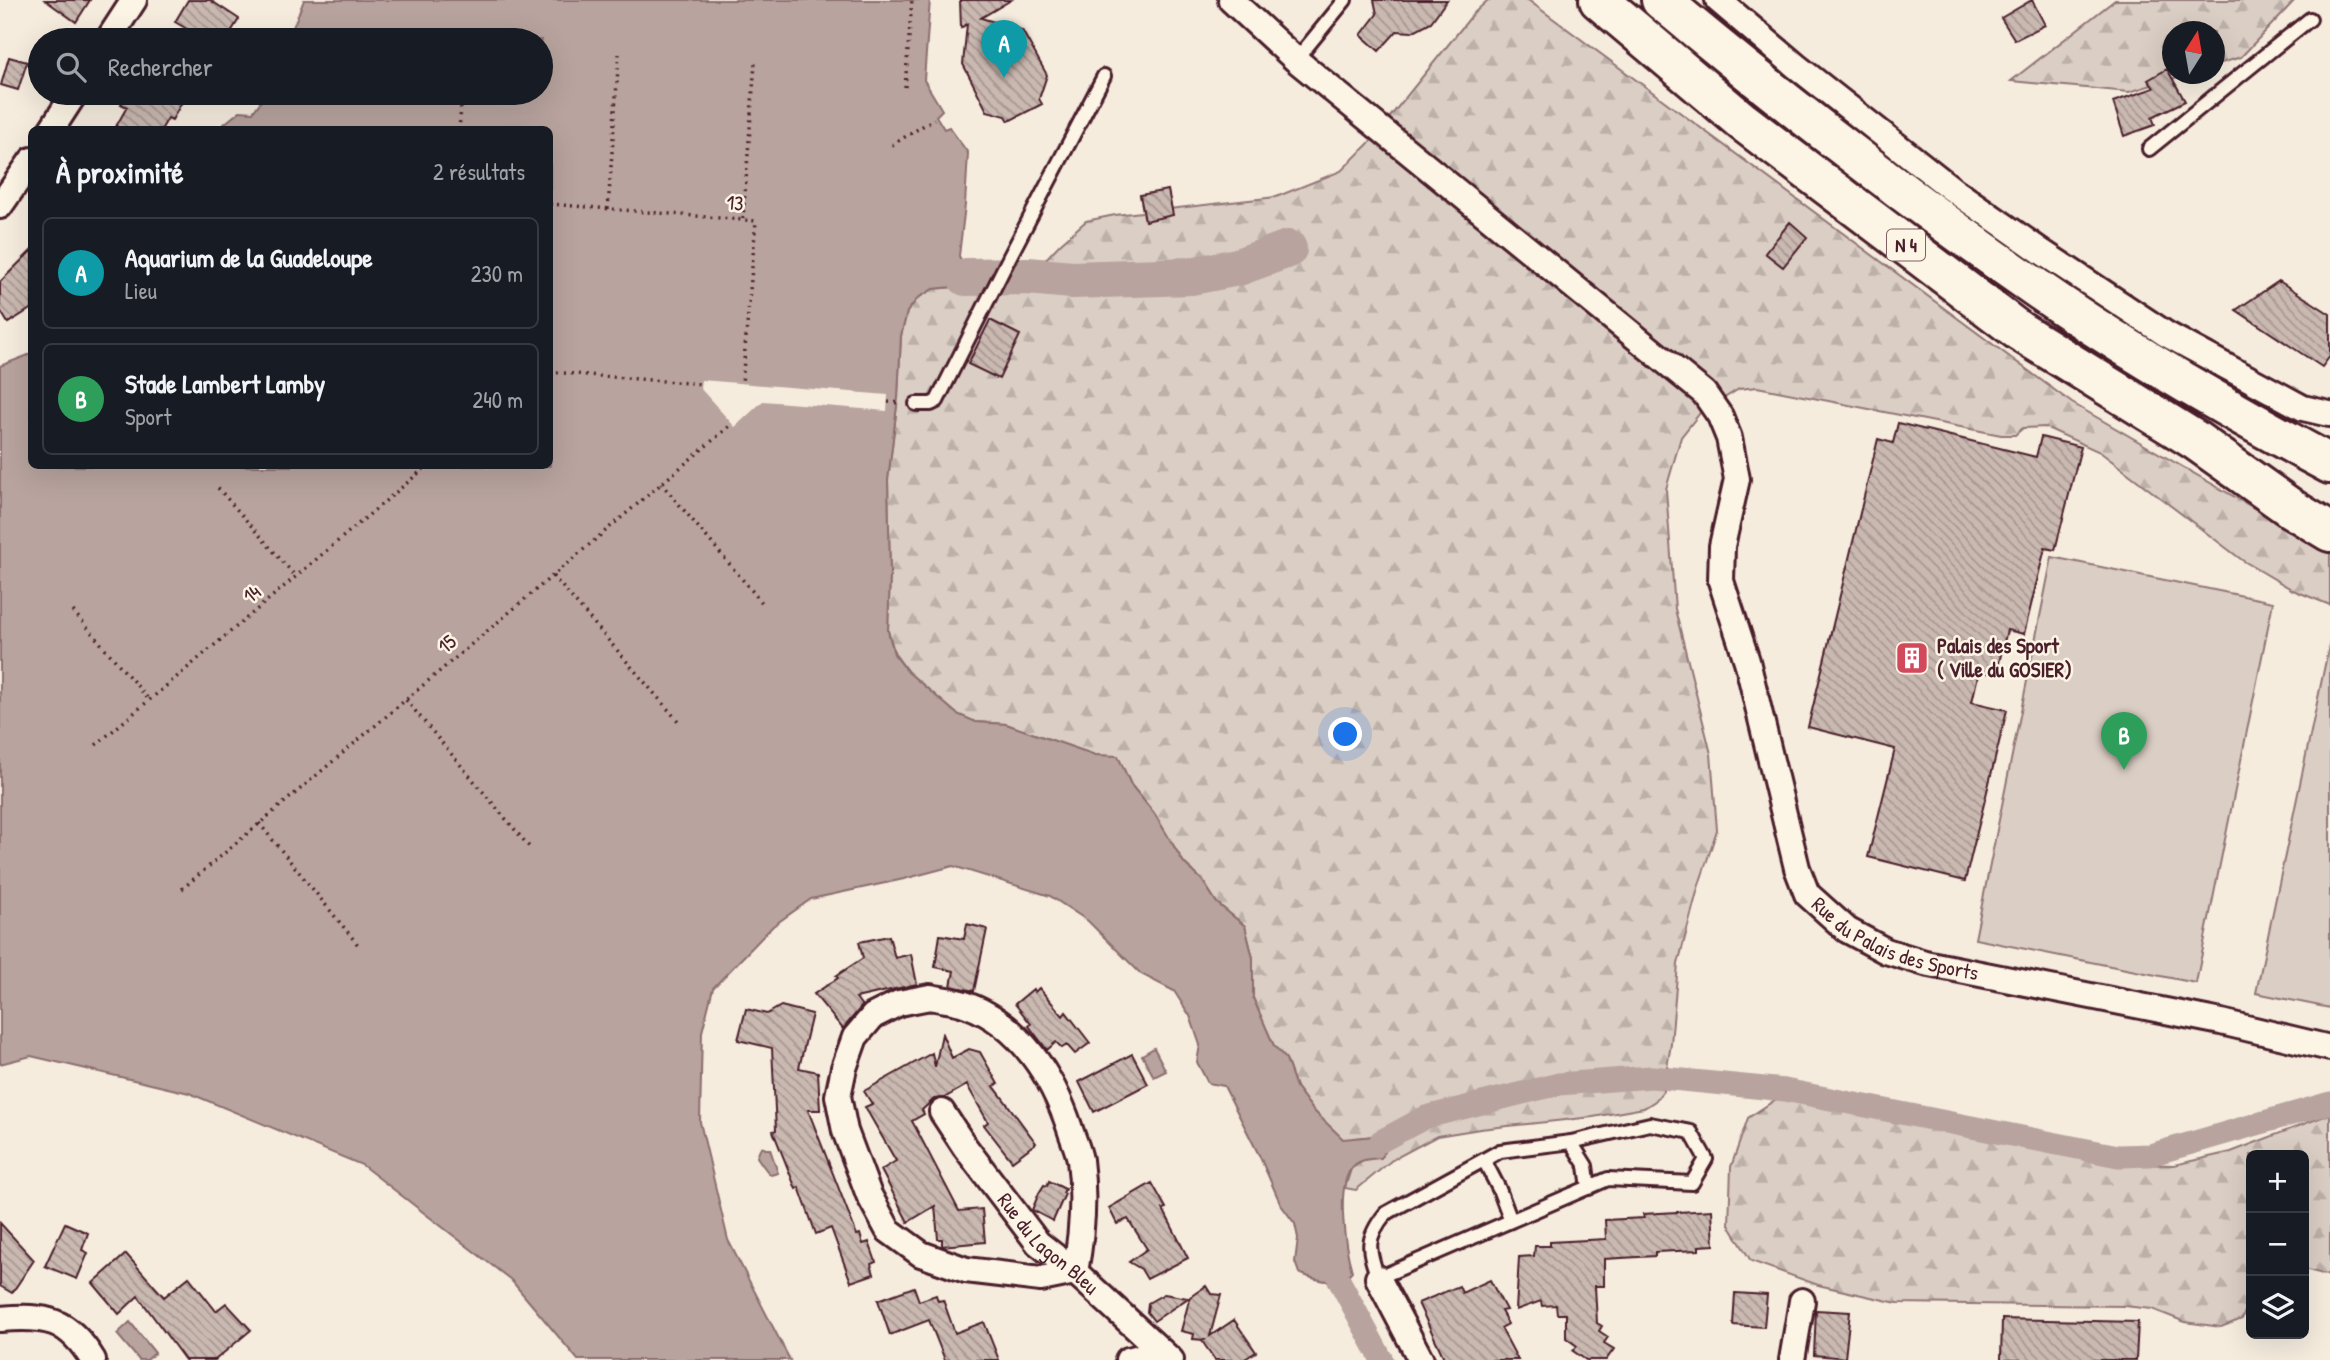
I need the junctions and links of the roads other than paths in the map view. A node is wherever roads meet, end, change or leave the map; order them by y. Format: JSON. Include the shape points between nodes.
{"nodes":[{"id":1,"x":134,"y":0,"type":"edge"},
{"id":2,"x":1231,"y":0,"type":"edge"},
{"id":3,"x":1345,"y":0,"type":"edge"},
{"id":4,"x":1578,"y":0,"type":"edge"},
{"id":5,"x":1600,"y":0,"type":"edge"},
{"id":6,"x":1661,"y":0,"type":"edge"},
{"id":7,"x":1690,"y":0,"type":"edge"},
{"id":8,"x":1718,"y":0,"type":"edge"},
{"id":9,"x":2310,"y":19,"type":"dead end"},
{"id":10,"x":116,"y":28,"type":"edge"},
{"id":11,"x":1632,"y":28,"type":"junction"},
{"id":12,"x":1296,"y":60,"type":"junction"},
{"id":13,"x":1104,"y":76,"type":"dead end"},
{"id":14,"x":67,"y":105,"type":"edge"},
{"id":15,"x":54,"y":126,"type":"edge"},
{"id":16,"x":2149,"y":149,"type":"dead end"},
{"id":17,"x":28,"y":166,"type":"edge"},
{"id":18,"x":1869,"y":166,"type":"junction"},
{"id":19,"x":0,"y":206,"type":"edge"},
{"id":20,"x":2037,"y":289,"type":"junction"},
{"id":21,"x":916,"y":404,"type":"dead end"},
{"id":22,"x":2329,"y":429,"type":"edge"},
{"id":23,"x":2194,"y":440,"type":"junction"},
{"id":24,"x":2330,"y":464,"type":"edge"},
{"id":25,"x":2330,"y":514,"type":"edge"},
{"id":26,"x":2330,"y":532,"type":"edge"},
{"id":27,"x":2330,"y":1048,"type":"edge"},
{"id":28,"x":942,"y":1112,"type":"dead end"},
{"id":29,"x":1571,"y":1142,"type":"junction"},
{"id":30,"x":1484,"y":1160,"type":"junction"},
{"id":31,"x":1589,"y":1188,"type":"junction"},
{"id":32,"x":1511,"y":1221,"type":"junction"},
{"id":33,"x":1075,"y":1272,"type":"junction"},
{"id":34,"x":1378,"y":1278,"type":"junction"},
{"id":35,"x":1802,"y":1301,"type":"dead end"},
{"id":36,"x":0,"y":1319,"type":"edge"},
{"id":37,"x":93,"y":1360,"type":"edge"},
{"id":38,"x":1128,"y":1360,"type":"edge"},
{"id":39,"x":1154,"y":1360,"type":"edge"},
{"id":40,"x":1171,"y":1360,"type":"edge"},
{"id":41,"x":1422,"y":1360,"type":"edge"},
{"id":42,"x":1792,"y":1360,"type":"edge"}],
"edges":[{"from":1,"to":10,"type":"street"},
{"from":2,"to":12,"type":"street","name":"Rue du Palais des Sports"},
{"from":3,"to":12,"type":"lane"},
{"from":4,"to":11,"type":"highway"},
{"from":5,"to":11,"type":"highway","number":"N 4"},
{"from":6,"to":18,"type":"highway","number":"N 4"},
{"from":7,"to":18,"type":"highway"},
{"from":8,"to":22,"type":"street","via":[[1952,189],[2166,334],[2303,408]]},
{"from":9,"to":16,"type":"lane"},
{"from":11,"to":23,"type":"highway","number":"N 4","via":[[1742,121],[2020,331]]},
{"from":12,"to":27,"type":"street","name":"Rue du Palais des Sports","via":[[1704,393],[1720,416],[1737,479],[1722,546],[1721,581],[1748,661],[1797,869],[1807,894],[1823,910],[1847,930],[1886,951],[1925,963]]},
{"from":13,"to":21,"type":"lane","via":[[937,401]]},
{"from":14,"to":15,"type":"street"},
{"from":17,"to":19,"type":"street"},
{"from":18,"to":20,"type":"highway","number":"N 4"},
{"from":20,"to":22,"type":"highway"},
{"from":20,"to":24,"type":"highway","number":"N 4","via":[[2249,421]]},
{"from":23,"to":25,"type":"highway","number":"N 4"},
{"from":23,"to":26,"type":"highway"},
{"from":28,"to":33,"type":"street","name":"Rue du Lagon Bleu","via":[[1038,1243]]},
{"from":29,"to":30,"type":"lane","via":[[1500,1151]]},
{"from":29,"to":31,"type":"lane","via":[[1586,1166]]},
{"from":29,"to":31,"type":"lane","via":[[1650,1124],[1691,1132],[1706,1159],[1692,1184],[1608,1180]]},
{"from":30,"to":32,"type":"lane"},
{"from":30,"to":34,"type":"lane","via":[[1385,1214],[1372,1230],[1369,1251]]},
{"from":31,"to":32,"type":"lane"},
{"from":32,"to":34,"type":"lane"},
{"from":33,"to":33,"type":"street","via":[[1082,1233],[1080,1157],[1062,1103],[1039,1063],[1003,1023],[966,1004],[930,997],[900,1003],[873,1016],[855,1037],[838,1096],[845,1131],[888,1230],[921,1254],[966,1269],[1041,1279]]},
{"from":33,"to":40,"type":"street","name":"Rue du Lagon Bleu"},
{"from":34,"to":41,"type":"street"},
{"from":35,"to":42,"type":"street"},
{"from":36,"to":37,"type":"street","via":[[55,1321],[71,1330]]},
{"from":38,"to":39,"type":"street"}]}
